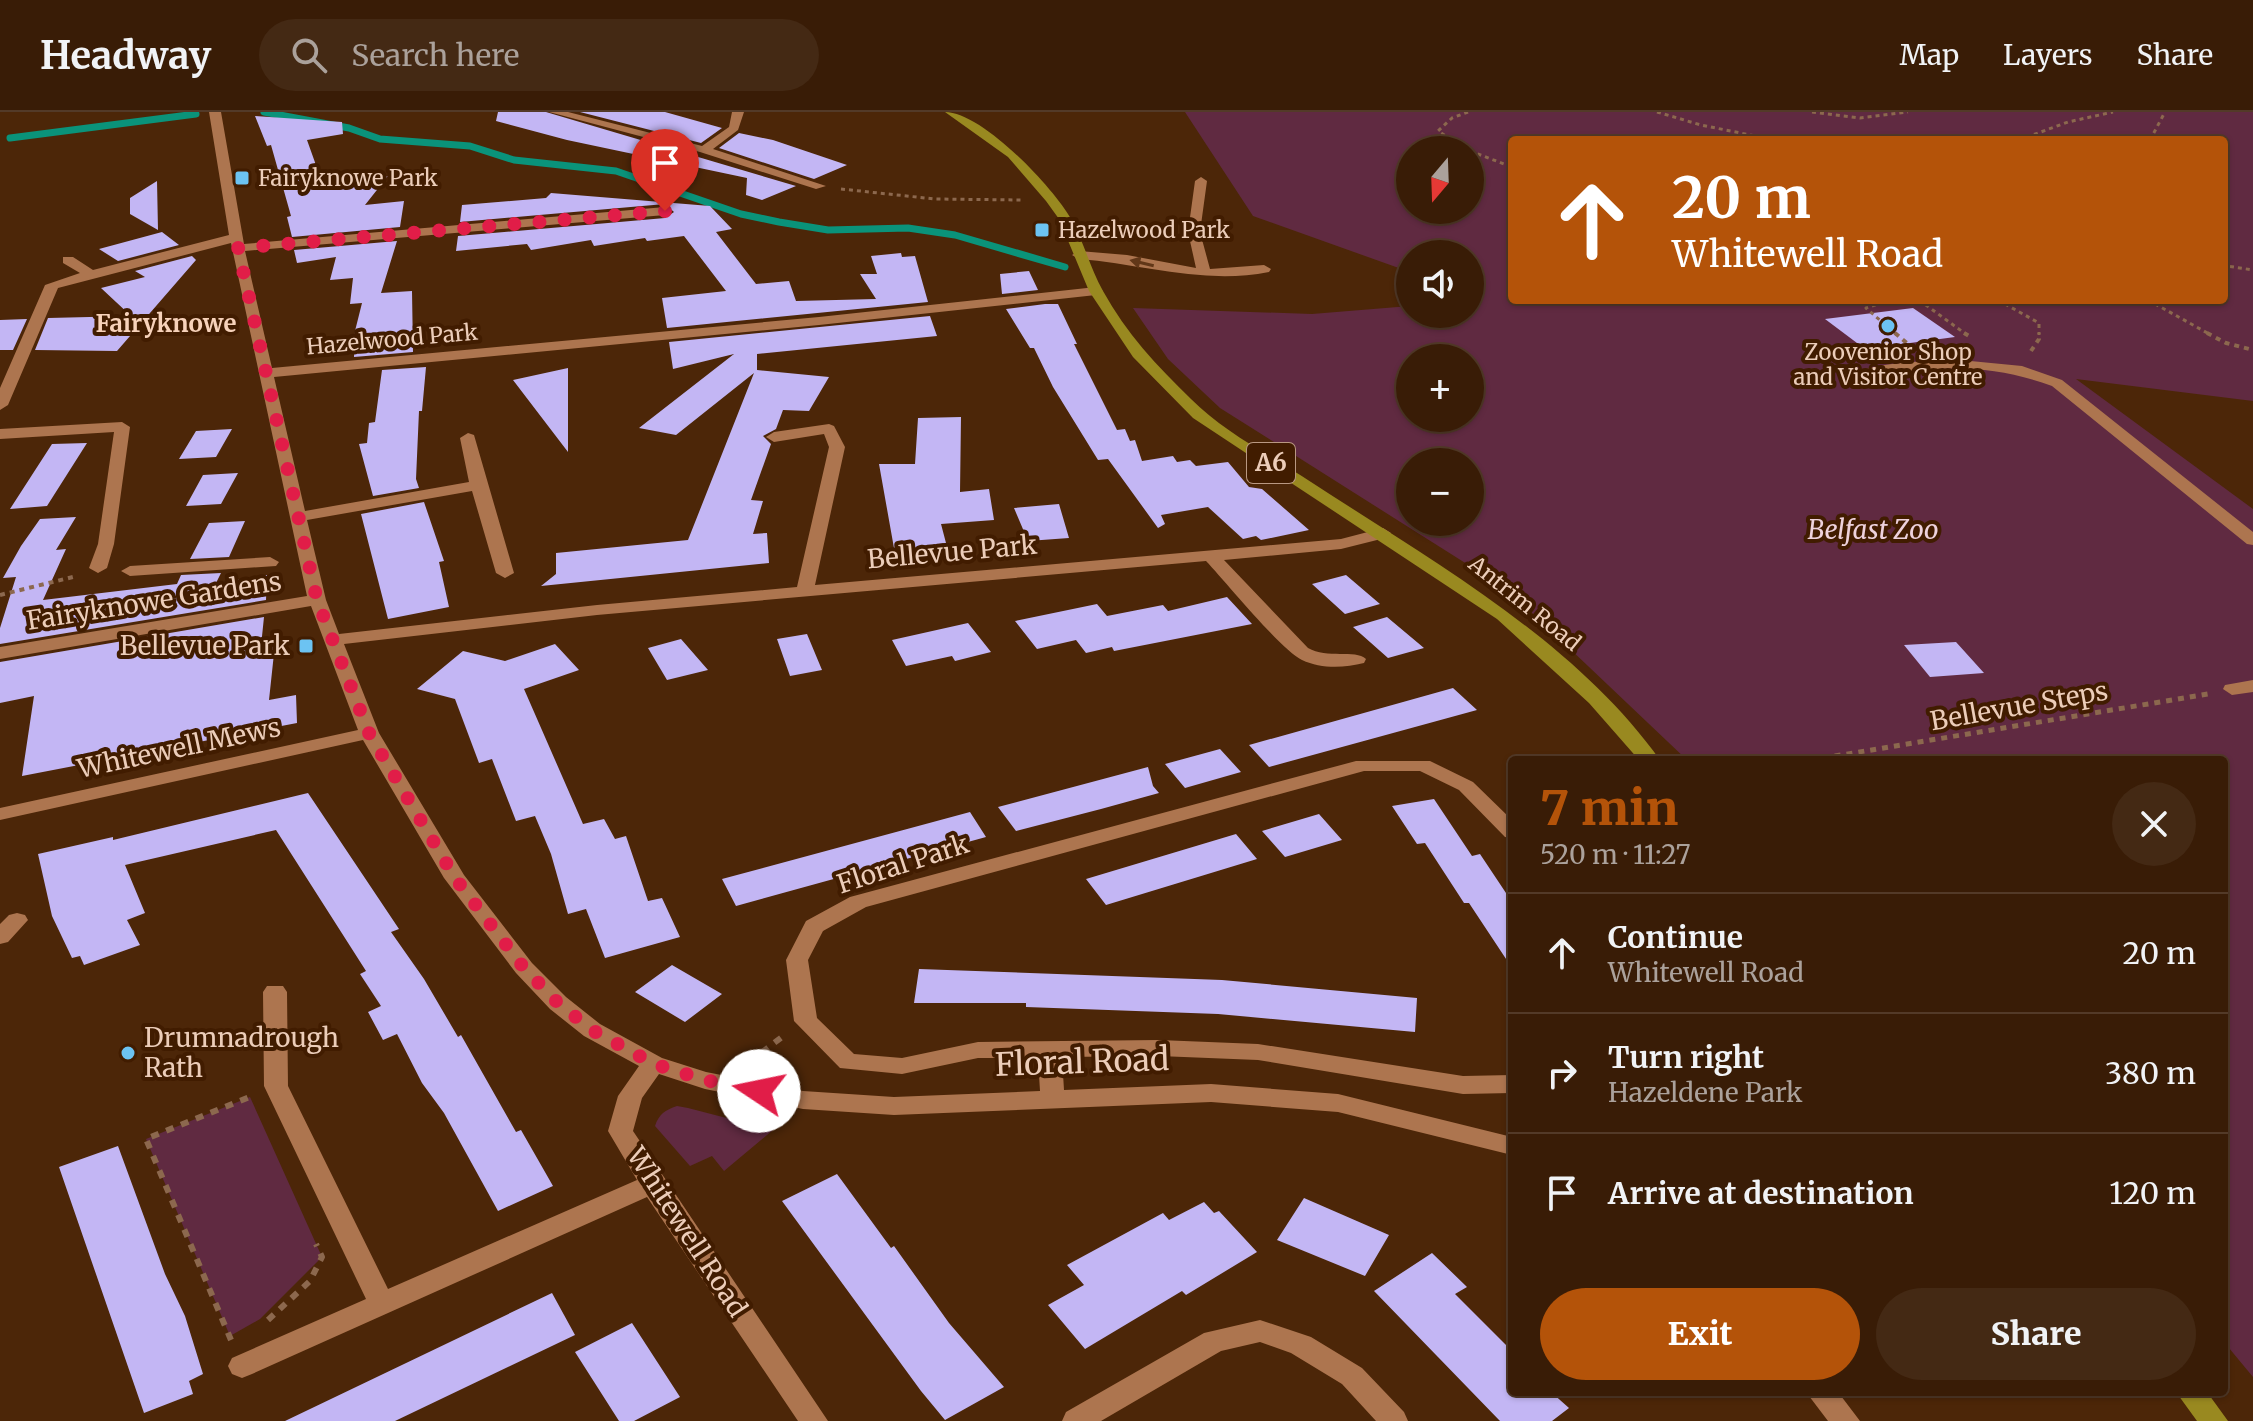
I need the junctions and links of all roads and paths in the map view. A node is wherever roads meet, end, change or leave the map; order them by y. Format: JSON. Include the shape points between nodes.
{"nodes":[{"id":1,"x":215,"y":112,"type":"edge"},
{"id":2,"x":555,"y":112,"type":"edge"},
{"id":3,"x":738,"y":112,"type":"edge"},
{"id":4,"x":951,"y":112,"type":"edge"},
{"id":5,"x":1468,"y":112,"type":"edge"},
{"id":6,"x":1657,"y":112,"type":"edge"},
{"id":7,"x":1812,"y":112,"type":"edge"},
{"id":8,"x":1908,"y":112,"type":"edge"},
{"id":9,"x":2113,"y":112,"type":"edge"},
{"id":10,"x":2165,"y":112,"type":"edge"},
{"id":11,"x":1446,"y":136,"type":"edge"},
{"id":12,"x":1755,"y":136,"type":"edge"},
{"id":13,"x":2030,"y":136,"type":"edge"},
{"id":14,"x":2152,"y":136,"type":"edge"},
{"id":15,"x":704,"y":150,"type":"junction"},
{"id":16,"x":1484,"y":156,"type":"edge"},
{"id":17,"x":1508,"y":165,"type":"edge"},
{"id":18,"x":1201,"y":181,"type":"dead end"},
{"id":19,"x":820,"y":186,"type":"joint"},
{"id":20,"x":1050,"y":198,"type":"junction"},
{"id":21,"x":665,"y":211,"type":"dead end"},
{"id":22,"x":237,"y":243,"type":"junction"},
{"id":23,"x":1079,"y":255,"type":"junction"},
{"id":24,"x":68,"y":260,"type":"dead end"},
{"id":25,"x":2228,"y":263,"type":"edge"},
{"id":26,"x":1264,"y":269,"type":"dead end"},
{"id":27,"x":2253,"y":270,"type":"edge"},
{"id":28,"x":1204,"y":273,"type":"junction"},
{"id":29,"x":90,"y":274,"type":"junction"},
{"id":30,"x":1096,"y":291,"type":"junction"},
{"id":31,"x":1878,"y":304,"type":"edge"},
{"id":32,"x":1925,"y":304,"type":"edge"},
{"id":33,"x":2005,"y":304,"type":"edge"},
{"id":34,"x":2155,"y":304,"type":"edge"},
{"id":35,"x":1969,"y":336,"type":"dead end"},
{"id":36,"x":2253,"y":350,"type":"edge"},
{"id":37,"x":1939,"y":365,"type":"junction"},
{"id":38,"x":2021,"y":370,"type":"junction"},
{"id":39,"x":266,"y":373,"type":"junction"},
{"id":40,"x":1850,"y":380,"type":"dead end"},
{"id":41,"x":0,"y":405,"type":"edge"},
{"id":42,"x":0,"y":434,"type":"edge"},
{"id":43,"x":774,"y":437,"type":"dead end"},
{"id":44,"x":468,"y":438,"type":"dead end"},
{"id":45,"x":478,"y":485,"type":"junction"},
{"id":46,"x":299,"y":517,"type":"junction"},
{"id":47,"x":1383,"y":533,"type":"junction"},
{"id":48,"x":2253,"y":540,"type":"edge"},
{"id":49,"x":1210,"y":555,"type":"junction"},
{"id":50,"x":270,"y":562,"type":"dead end"},
{"id":51,"x":98,"y":568,"type":"joint"},
{"id":52,"x":130,"y":571,"type":"dead end"},
{"id":53,"x":505,"y":573,"type":"dead end"},
{"id":54,"x":805,"y":591,"type":"junction"},
{"id":55,"x":0,"y":595,"type":"edge"},
{"id":56,"x":317,"y":600,"type":"junction"},
{"id":57,"x":334,"y":640,"type":"junction"},
{"id":58,"x":0,"y":653,"type":"edge"},
{"id":59,"x":1357,"y":659,"type":"dead end"},
{"id":60,"x":2253,"y":686,"type":"edge"},
{"id":61,"x":2232,"y":689,"type":"joint"},
{"id":62,"x":369,"y":733,"type":"junction"},
{"id":63,"x":1646,"y":756,"type":"edge"},
{"id":64,"x":1835,"y":756,"type":"edge"},
{"id":65,"x":0,"y":814,"type":"edge"},
{"id":66,"x":1508,"y":828,"type":"edge"},
{"id":67,"x":17,"y":920,"type":"dead end"},
{"id":68,"x":0,"y":937,"type":"edge"},
{"id":69,"x":275,"y":992,"type":"dead end"},
{"id":70,"x":806,"y":1021,"type":"junction"},
{"id":71,"x":1050,"y":1048,"type":"junction"},
{"id":72,"x":654,"y":1064,"type":"junction"},
{"id":73,"x":1508,"y":1084,"type":"edge"},
{"id":74,"x":276,"y":1086,"type":"junction"},
{"id":75,"x":737,"y":1087,"type":"junction"},
{"id":76,"x":250,"y":1097,"type":"junction"},
{"id":77,"x":1052,"y":1099,"type":"junction"},
{"id":78,"x":255,"y":1109,"type":"dead end"},
{"id":79,"x":1508,"y":1145,"type":"edge"},
{"id":80,"x":652,"y":1184,"type":"junction"},
{"id":81,"x":309,"y":1229,"type":"dead end"},
{"id":82,"x":382,"y":1304,"type":"junction"},
{"id":83,"x":263,"y":1325,"type":"dead end"},
{"id":84,"x":241,"y":1335,"type":"dead end"},
{"id":85,"x":231,"y":1339,"type":"junction"},
{"id":86,"x":242,"y":1366,"type":"joint"},
{"id":87,"x":1824,"y":1396,"type":"edge"},
{"id":88,"x":2193,"y":1396,"type":"edge"},
{"id":89,"x":814,"y":1421,"type":"edge"},
{"id":90,"x":1076,"y":1421,"type":"edge"},
{"id":91,"x":1394,"y":1421,"type":"edge"},
{"id":92,"x":1846,"y":1421,"type":"edge"},
{"id":93,"x":2214,"y":1421,"type":"edge"}],
"edges":[{"from":1,"to":22,"type":"street"},
{"from":2,"to":15,"type":"street"},
{"from":3,"to":15,"type":"street","via":[[734,128]]},
{"from":4,"to":20,"type":"main road","name":"Antrim Road","number":"A6","via":[[1012,155]]},
{"from":5,"to":11,"type":"path","via":[[1438,131]]},
{"from":6,"to":12,"type":"path"},
{"from":7,"to":8,"type":"path","via":[[1870,119]]},
{"from":9,"to":13,"type":"path"},
{"from":10,"to":14,"type":"path"},
{"from":15,"to":19,"type":"street"},
{"from":16,"to":17,"type":"path"},
{"from":18,"to":28,"type":"street","via":[[1194,232]]},
{"from":19,"to":20,"type":"path","via":[[935,199]]},
{"from":20,"to":23,"type":"main road","name":"Antrim Road","number":"A6"},
{"from":21,"to":22,"type":"street"},
{"from":22,"to":29,"type":"street"},
{"from":22,"to":39,"type":"street"},
{"from":28,"to":23,"type":"street","one_way":true},
{"from":23,"to":30,"type":"main road","name":"Antrim Road","number":"A6"},
{"from":24,"to":29,"type":"street"},
{"from":25,"to":27,"type":"path"},
{"from":26,"to":28,"type":"street"},
{"from":29,"to":41,"type":"street","via":[[52,285]]},
{"from":30,"to":39,"type":"street","name":"Hazelwood Park"},
{"from":30,"to":47,"type":"main road","name":"Antrim Road","number":"A6","via":[[1140,357],[1198,415]]},
{"from":31,"to":37,"type":"path","via":[[1866,308],[1907,343],[1936,355]]},
{"from":32,"to":35,"type":"path"},
{"from":33,"to":38,"type":"path","via":[[2039,323],[2039,339]]},
{"from":34,"to":36,"type":"path","via":[[2213,337]]},
{"from":37,"to":38,"type":"street"},
{"from":37,"to":40,"type":"street","via":[[1866,373]]},
{"from":38,"to":48,"type":"street","via":[[2057,383]]},
{"from":39,"to":46,"type":"street"},
{"from":42,"to":51,"type":"street","via":[[122,427]]},
{"from":43,"to":54,"type":"street","via":[[829,429],[837,447]]},
{"from":44,"to":45,"type":"street"},
{"from":45,"to":46,"type":"street"},
{"from":45,"to":53,"type":"street"},
{"from":46,"to":56,"type":"street"},
{"from":47,"to":49,"type":"street","name":"Bellevue Park","via":[[1341,544]]},
{"from":47,"to":63,"type":"main road","name":"Antrim Road","number":"A6","via":[[1503,615],[1596,699]]},
{"from":49,"to":54,"type":"street","name":"Bellevue Park"},
{"from":49,"to":59,"type":"street","via":[[1301,652],[1331,663]]},
{"from":50,"to":52,"type":"street"},
{"from":51,"to":55,"type":"path"},
{"from":54,"to":57,"type":"street","name":"Bellevue Park"},
{"from":56,"to":57,"type":"street"},
{"from":56,"to":58,"type":"street","name":"Fairyknowe Gardens"},
{"from":57,"to":62,"type":"street"},
{"from":60,"to":61,"type":"street"},
{"from":61,"to":64,"type":"path","name":"Bellevue Steps"},
{"from":62,"to":65,"type":"street","name":"Whitewell Mews"},
{"from":62,"to":72,"type":"street","via":[[455,878],[524,968],[592,1030]]},
{"from":66,"to":70,"type":"street","name":"Floral Park","via":[[1466,786],[1423,765],[1363,765],[1116,831],[858,902],[814,926],[797,960]]},
{"from":67,"to":68,"type":"street"},
{"from":69,"to":74,"type":"street"},
{"from":70,"to":71,"type":"street","via":[[848,1062],[902,1066],[978,1050]]},
{"from":70,"to":75,"type":"path","via":[[745,1065],[757,1067]]},
{"from":71,"to":73,"type":"street","via":[[1258,1052],[1463,1085]]},
{"from":71,"to":77,"type":"street"},
{"from":72,"to":75,"type":"street","name":"Floral Road"},
{"from":72,"to":80,"type":"street","name":"Whitewell Road","via":[[630,1096],[620,1131]]},
{"from":74,"to":76,"type":"path"},
{"from":74,"to":82,"type":"street"},
{"from":75,"to":77,"type":"street","name":"Floral Road","via":[[803,1100],[894,1106]]},
{"from":76,"to":78,"type":"path"},
{"from":76,"to":85,"type":"path","via":[[146,1139]]},
{"from":77,"to":79,"type":"street","name":"Floral Road","via":[[1211,1093],[1338,1103]]},
{"from":80,"to":82,"type":"street"},
{"from":80,"to":89,"type":"street","name":"Whitewell Road"},
{"from":81,"to":83,"type":"path","via":[[322,1257],[310,1281]]},
{"from":82,"to":86,"type":"street"},
{"from":84,"to":85,"type":"path"},
{"from":85,"to":86,"type":"path"},
{"from":87,"to":92,"type":"street"},
{"from":88,"to":93,"type":"main road"},
{"from":90,"to":91,"type":"street","via":[[1214,1341],[1260,1331],[1301,1345],[1352,1376]]}]}
